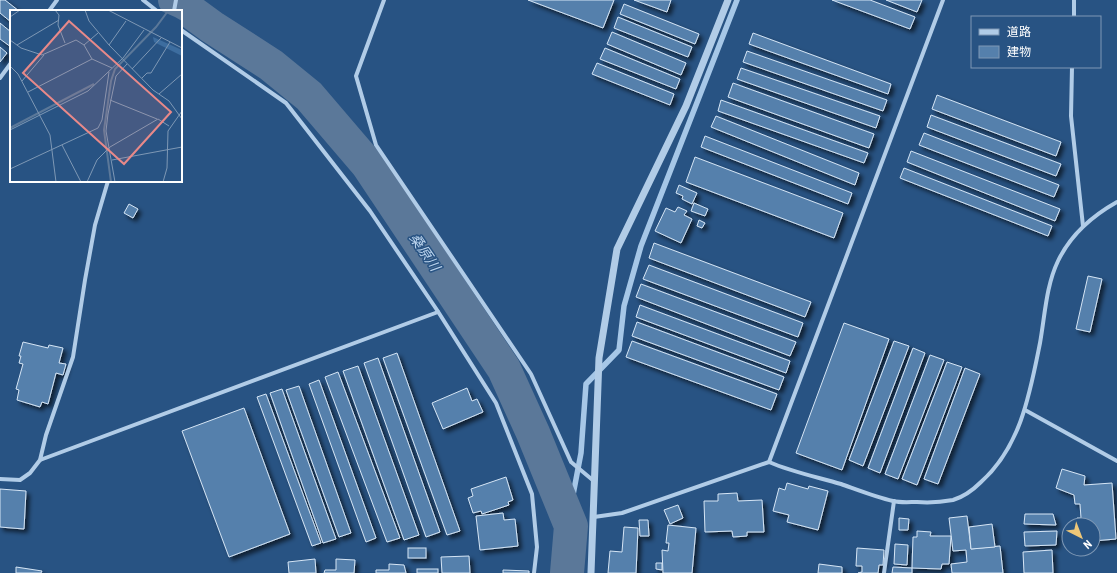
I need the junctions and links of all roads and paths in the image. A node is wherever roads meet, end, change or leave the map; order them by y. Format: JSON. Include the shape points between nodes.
{"nodes":[{"id":1,"x":57,"y":0,"type":"edge"},
{"id":2,"x":143,"y":0,"type":"edge"},
{"id":3,"x":176,"y":0,"type":"edge"},
{"id":4,"x":384,"y":0,"type":"edge"},
{"id":5,"x":728,"y":0,"type":"edge"},
{"id":6,"x":944,"y":0,"type":"edge"},
{"id":7,"x":1074,"y":0,"type":"edge"},
{"id":8,"x":50,"y":10,"type":"edge"},
{"id":9,"x":156,"y":10,"type":"edge"},
{"id":10,"x":174,"y":10,"type":"edge"},
{"id":11,"x":1074,"y":16,"type":"edge"},
{"id":12,"x":182,"y":31,"type":"edge"},
{"id":13,"x":10,"y":64,"type":"edge"},
{"id":14,"x":1072,"y":68,"type":"edge"},
{"id":15,"x":0,"y":78,"type":"edge"},
{"id":16,"x":108,"y":182,"type":"edge"},
{"id":17,"x":1117,"y":202,"type":"edge"},
{"id":18,"x":1083,"y":226,"type":"junction"},
{"id":19,"x":438,"y":312,"type":"junction"},
{"id":20,"x":1025,"y":410,"type":"junction"},
{"id":21,"x":40,"y":460,"type":"junction"},
{"id":22,"x":1117,"y":460,"type":"edge"},
{"id":23,"x":769,"y":462,"type":"junction"},
{"id":24,"x":0,"y":480,"type":"edge"},
{"id":25,"x":595,"y":482,"type":"junction"},
{"id":26,"x":894,"y":501,"type":"junction"},
{"id":27,"x":594,"y":517,"type":"junction"},
{"id":28,"x":534,"y":573,"type":"edge"},
{"id":29,"x":591,"y":573,"type":"edge"},
{"id":30,"x":884,"y":573,"type":"edge"}],
"edges":[{"from":1,"to":8,"type":"street"},
{"from":2,"to":9,"type":"street"},
{"from":3,"to":10,"type":"street"},
{"from":4,"to":25,"type":"street","via":[[356,76],[376,145],[531,374],[571,462]]},
{"from":5,"to":25,"type":"street","via":[[686,106],[618,249],[599,358]]},
{"from":6,"to":23,"type":"street"},
{"from":7,"to":11,"type":"street"},
{"from":12,"to":19,"type":"street","via":[[286,102],[370,211]]},
{"from":13,"to":15,"type":"street"},
{"from":14,"to":18,"type":"street","via":[[1071,116]]},
{"from":16,"to":21,"type":"street","via":[[95,225],[73,357]]},
{"from":17,"to":18,"type":"street"},
{"from":18,"to":20,"type":"street","via":[[1069,242],[1058,261],[1049,287],[1031,392]]},
{"from":19,"to":21,"type":"street"},
{"from":19,"to":28,"type":"street","via":[[496,403],[532,494],[537,546]]},
{"from":20,"to":22,"type":"street"},
{"from":20,"to":26,"type":"street","via":[[1006,454],[993,472],[973,489],[954,499],[928,503]]},
{"from":21,"to":24,"type":"street","via":[[30,474],[20,480]]},
{"from":23,"to":26,"type":"street"},
{"from":23,"to":27,"type":"street","via":[[622,513]]},
{"from":25,"to":27,"type":"street"},
{"from":26,"to":30,"type":"street"},
{"from":27,"to":29,"type":"street"}]}
